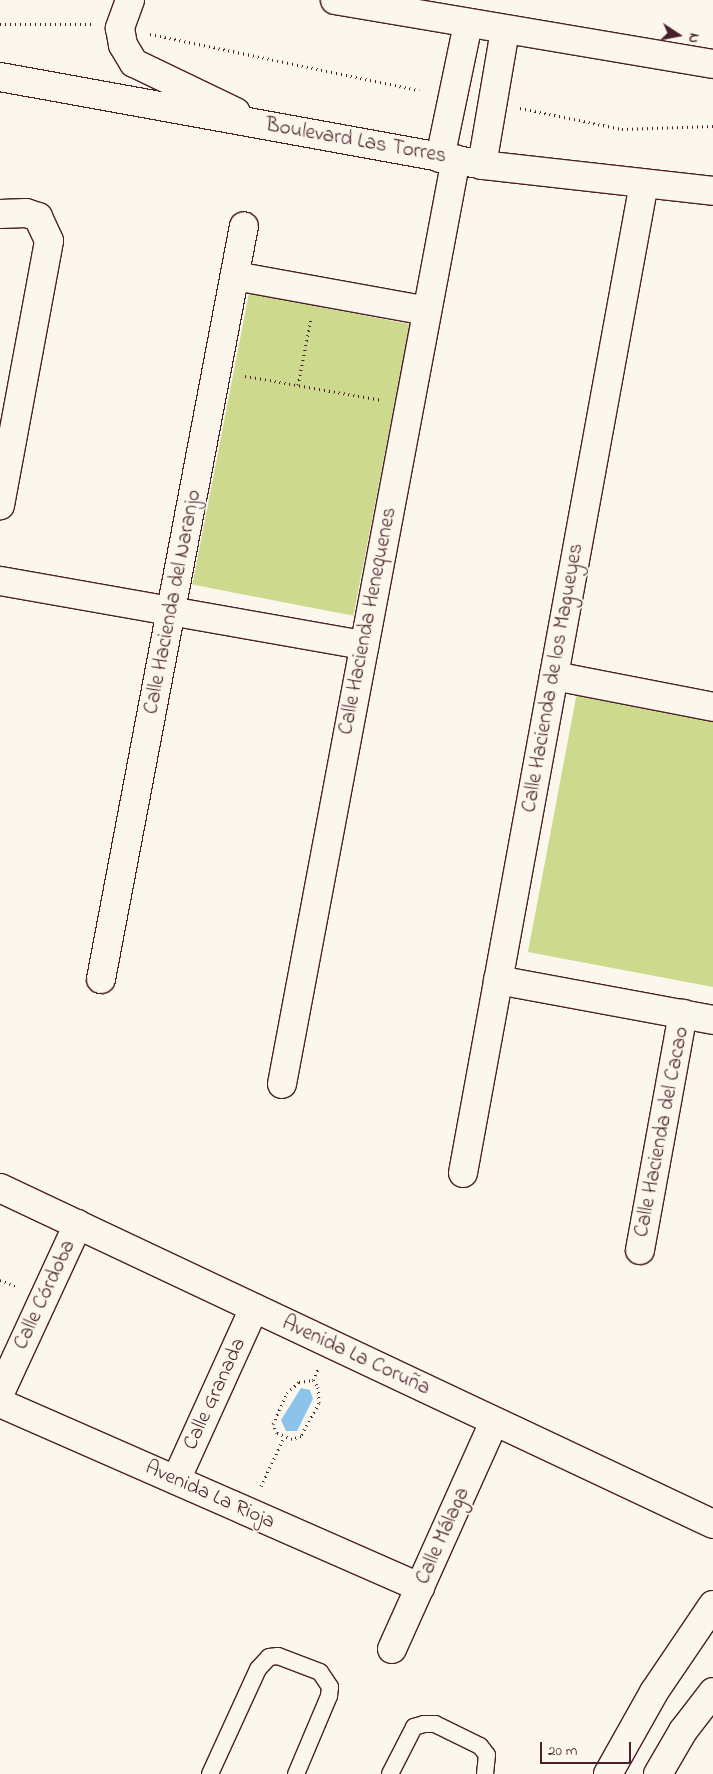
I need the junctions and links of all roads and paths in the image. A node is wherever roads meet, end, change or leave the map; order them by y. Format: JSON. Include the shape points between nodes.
{"nodes":[{"id":1,"x":130,"y":0,"type":"edge"},
{"id":2,"x":335,"y":0,"type":"edge"},
{"id":3,"x":0,"y":24,"type":"edge"},
{"id":4,"x":468,"y":24,"type":"junction"},
{"id":5,"x":120,"y":28,"type":"junction"},
{"id":6,"x":505,"y":31,"type":"junction"},
{"id":7,"x":713,"y":64,"type":"edge"},
{"id":8,"x":0,"y":77,"type":"edge"},
{"id":9,"x":419,"y":90,"type":"dead end"},
{"id":10,"x":515,"y":107,"type":"dead end"},
{"id":11,"x":256,"y":123,"type":"junction"},
{"id":12,"x":713,"y":126,"type":"edge"},
{"id":13,"x":448,"y":158,"type":"junction"},
{"id":14,"x":482,"y":165,"type":"junction"},
{"id":15,"x":644,"y":183,"type":"junction"},
{"id":16,"x":713,"y":191,"type":"edge"},
{"id":17,"x":13,"y":213,"type":"edge"},
{"id":18,"x":244,"y":226,"type":"dead end"},
{"id":19,"x":235,"y":276,"type":"junction"},
{"id":20,"x":316,"y":291,"type":"junction"},
{"id":21,"x":427,"y":312,"type":"junction"},
{"id":22,"x":217,"y":372,"type":"junction"},
{"id":23,"x":298,"y":385,"type":"junction"},
{"id":24,"x":409,"y":405,"type":"junction"},
{"id":25,"x":0,"y":505,"type":"edge"},
{"id":26,"x":0,"y":581,"type":"edge"},
{"id":27,"x":171,"y":611,"type":"junction"},
{"id":28,"x":364,"y":645,"type":"junction"},
{"id":29,"x":554,"y":676,"type":"junction"},
{"id":30,"x":713,"y":707,"type":"edge"},
{"id":31,"x":101,"y":979,"type":"dead end"},
{"id":32,"x":498,"y":980,"type":"junction"},
{"id":33,"x":684,"y":1014,"type":"junction"},
{"id":34,"x":713,"y":1020,"type":"edge"},
{"id":35,"x":282,"y":1084,"type":"dead end"},
{"id":36,"x":463,"y":1173,"type":"dead end"},
{"id":37,"x":0,"y":1188,"type":"edge"},
{"id":38,"x":78,"y":1224,"type":"junction"},
{"id":39,"x":640,"y":1250,"type":"dead end"},
{"id":40,"x":254,"y":1308,"type":"junction"},
{"id":41,"x":0,"y":1393,"type":"edge"},
{"id":42,"x":0,"y":1403,"type":"edge"},
{"id":43,"x":494,"y":1422,"type":"junction"},
{"id":44,"x":284,"y":1437,"type":"junction"},
{"id":45,"x":176,"y":1480,"type":"junction"},
{"id":46,"x":250,"y":1512,"type":"junction"},
{"id":47,"x":713,"y":1524,"type":"edge"},
{"id":48,"x":420,"y":1587,"type":"junction"},
{"id":49,"x":713,"y":1606,"type":"edge"},
{"id":50,"x":392,"y":1649,"type":"dead end"},
{"id":51,"x":709,"y":1704,"type":"edge"},
{"id":52,"x":210,"y":1774,"type":"edge"},
{"id":53,"x":296,"y":1774,"type":"edge"},
{"id":54,"x":390,"y":1774,"type":"edge"},
{"id":55,"x":485,"y":1774,"type":"edge"},
{"id":56,"x":608,"y":1774,"type":"edge"},
{"id":57,"x":658,"y":1774,"type":"edge"}],
"edges":[{"from":1,"to":5,"type":"street"},
{"from":2,"to":4,"type":"street"},
{"from":3,"to":5,"type":"path","via":[[100,24]]},
{"from":4,"to":6,"type":"street"},
{"from":4,"to":13,"type":"street","name":"Calle Hacienda Henequenes"},
{"from":5,"to":9,"type":"path"},
{"from":5,"to":11,"type":"street","via":[[123,45],[134,63],[199,91]]},
{"from":6,"to":7,"type":"street"},
{"from":6,"to":14,"type":"street"},
{"from":8,"to":11,"type":"street","name":"Boulevard Las Torres"},
{"from":10,"to":12,"type":"path","via":[[622,129]]},
{"from":11,"to":13,"type":"street","name":"Boulevard Las Torres"},
{"from":13,"to":14,"type":"street","name":"Boulevard Las Torres"},
{"from":13,"to":21,"type":"street","name":"Calle Hacienda Henequenes"},
{"from":14,"to":15,"type":"street","name":"Boulevard Las Torres"},
{"from":15,"to":16,"type":"street","name":"Boulevard Las Torres"},
{"from":15,"to":29,"type":"street","name":"Calle Hacienda de los Magueyes"},
{"from":17,"to":25,"type":"street","via":[[38,217],[49,241]]},
{"from":18,"to":19,"type":"street","name":"Calle Hacienda del Naranjo"},
{"from":19,"to":20,"type":"street"},
{"from":19,"to":22,"type":"street","name":"Calle Hacienda del Naranjo"},
{"from":20,"to":21,"type":"street"},
{"from":20,"to":23,"type":"path"},
{"from":21,"to":24,"type":"street","name":"Calle Hacienda Henequenes"},
{"from":22,"to":23,"type":"path"},
{"from":22,"to":27,"type":"street","name":"Calle Hacienda del Naranjo"},
{"from":23,"to":24,"type":"path"},
{"from":24,"to":28,"type":"street","name":"Calle Hacienda Henequenes"},
{"from":26,"to":27,"type":"street"},
{"from":27,"to":28,"type":"street"},
{"from":27,"to":31,"type":"street","name":"Calle Hacienda del Naranjo"},
{"from":28,"to":35,"type":"street","name":"Calle Hacienda Henequenes"},
{"from":29,"to":30,"type":"street"},
{"from":29,"to":32,"type":"street","name":"Calle Hacienda de los Magueyes"},
{"from":32,"to":33,"type":"street"},
{"from":32,"to":36,"type":"street","name":"Calle Hacienda de los Magueyes"},
{"from":33,"to":34,"type":"street"},
{"from":33,"to":39,"type":"street","name":"Calle Hacienda del Cacao"},
{"from":37,"to":38,"type":"street","name":"Avenida La Coruña"},
{"from":38,"to":40,"type":"street","name":"Avenida La Coruña"},
{"from":38,"to":41,"type":"street","name":"Calle Córdoba"},
{"from":40,"to":43,"type":"street","name":"Avenida La Coruña"},
{"from":40,"to":45,"type":"street","name":"Calle Granada"},
{"from":42,"to":45,"type":"street","name":"Avenida La Rioja"},
{"from":43,"to":47,"type":"street","name":"Avenida La Coruña"},
{"from":43,"to":48,"type":"street","name":"Calle Málaga"},
{"from":44,"to":44,"type":"path","via":[[301,1436],[319,1403],[318,1387],[313,1380],[299,1382],[287,1393],[273,1424],[277,1433]]},
{"from":44,"to":46,"type":"path"},
{"from":45,"to":46,"type":"street","name":"Avenida La Rioja"},
{"from":46,"to":48,"type":"street","name":"Avenida La Rioja"},
{"from":48,"to":50,"type":"street","name":"Calle Málaga"},
{"from":49,"to":56,"type":"street","via":[[654,1692]]},
{"from":51,"to":57,"type":"street"},
{"from":52,"to":53,"type":"lane","via":[[258,1669],[269,1657],[278,1656],[320,1672],[330,1687]]},
{"from":54,"to":55,"type":"lane","via":[[414,1727],[424,1724],[453,1731],[480,1746],[487,1755]]}]}
